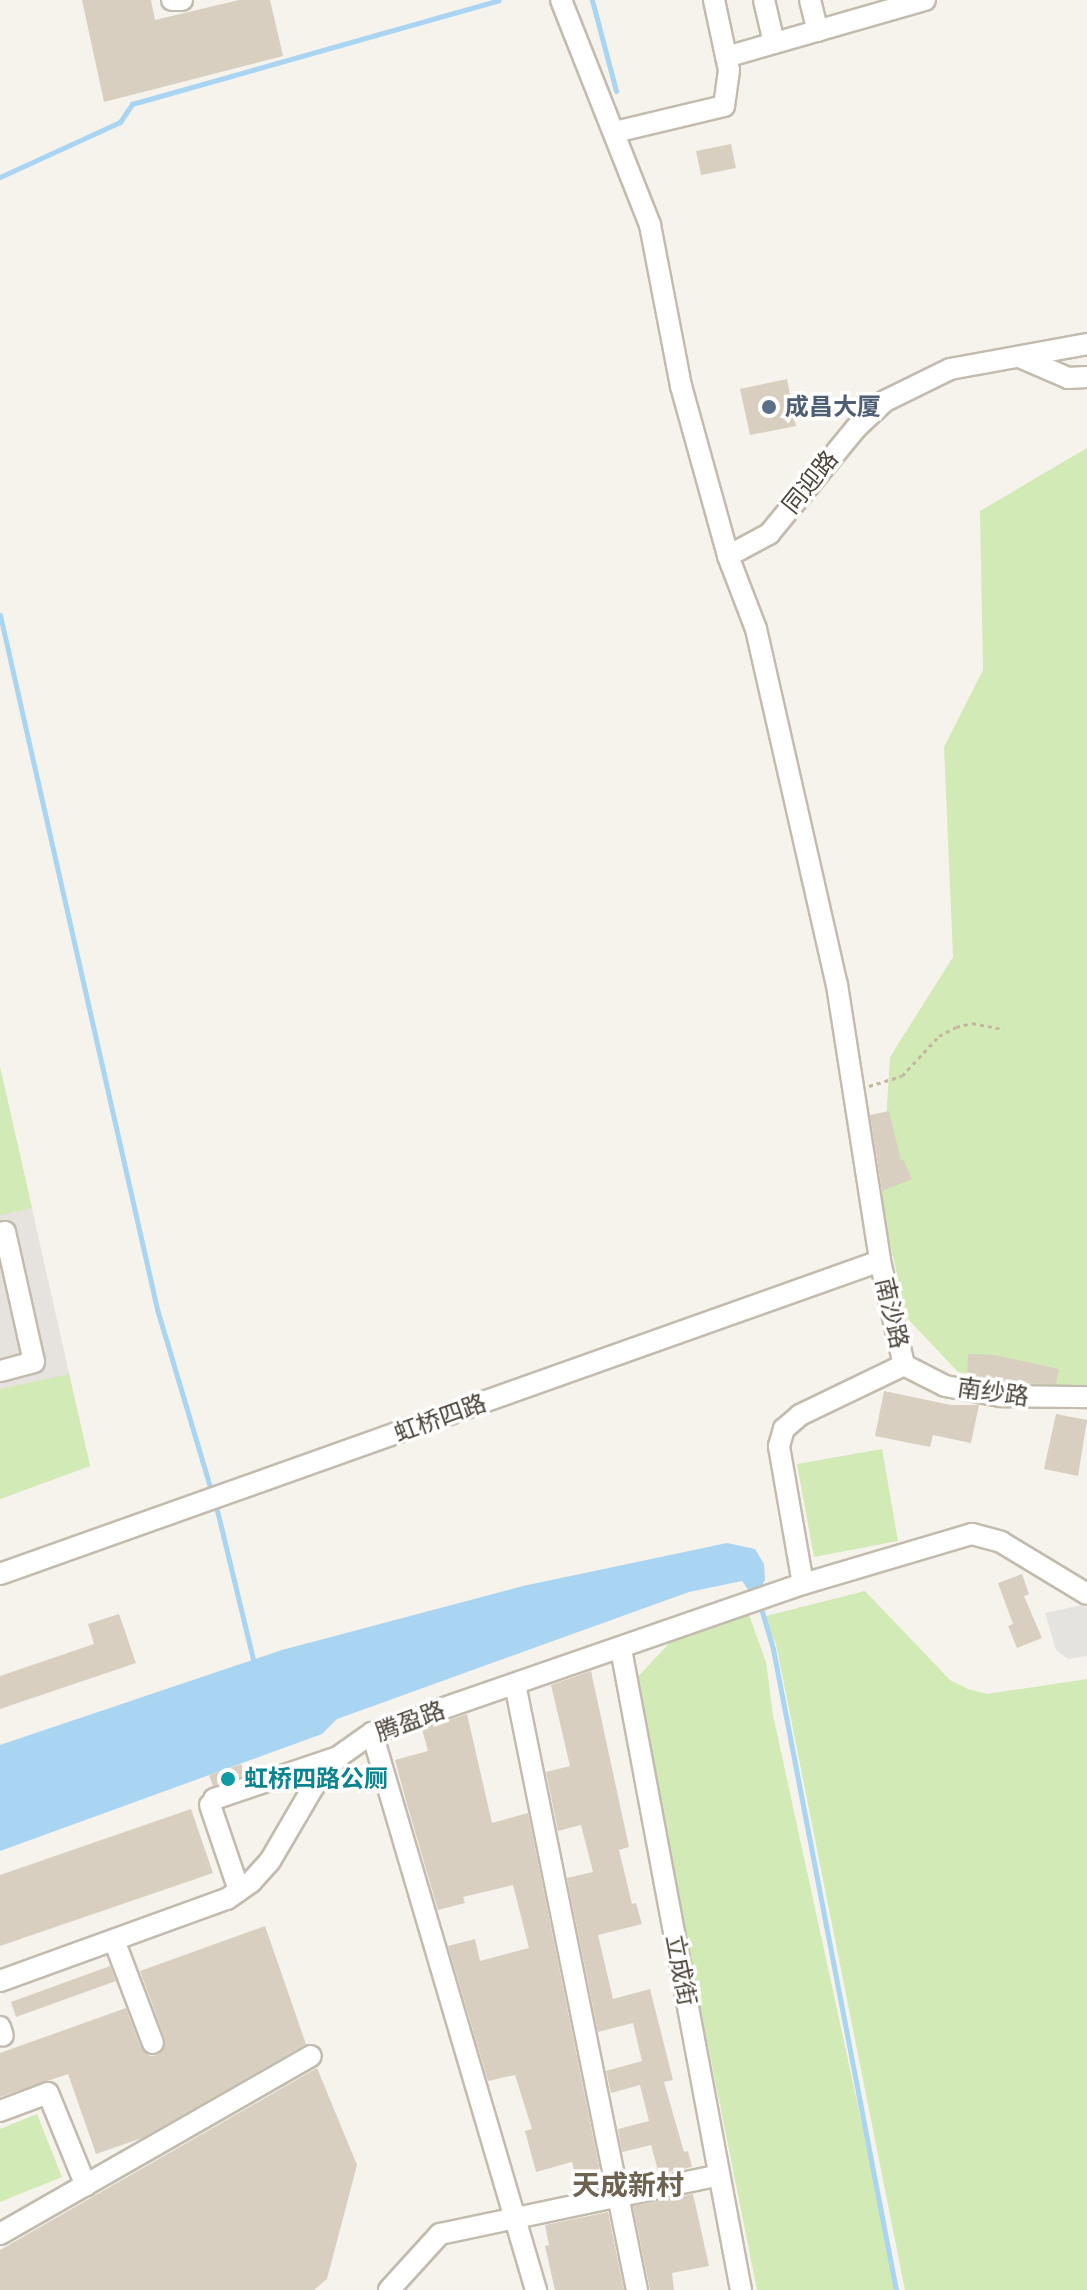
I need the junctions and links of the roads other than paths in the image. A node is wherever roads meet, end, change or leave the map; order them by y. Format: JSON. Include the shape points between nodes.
{"nodes":[{"id":1,"x":172,"y":0,"type":"edge"},
{"id":2,"x":182,"y":0,"type":"edge"},
{"id":3,"x":563,"y":0,"type":"edge"},
{"id":4,"x":714,"y":0,"type":"edge"},
{"id":5,"x":764,"y":0,"type":"edge"},
{"id":6,"x":810,"y":0,"type":"edge"},
{"id":7,"x":925,"y":0,"type":"edge"},
{"id":8,"x":852,"y":10,"type":"edge"},
{"id":9,"x":818,"y":31,"type":"junction"},
{"id":10,"x":774,"y":43,"type":"junction"},
{"id":11,"x":726,"y":57,"type":"junction"},
{"id":12,"x":615,"y":132,"type":"junction"},
{"id":13,"x":1080,"y":347,"type":"edge"},
{"id":14,"x":1022,"y":358,"type":"junction"},
{"id":15,"x":1087,"y":377,"type":"edge"},
{"id":16,"x":728,"y":556,"type":"junction"},
{"id":17,"x":0,"y":1233,"type":"edge"},
{"id":18,"x":880,"y":1261,"type":"junction"},
{"id":19,"x":904,"y":1365,"type":"junction"},
{"id":20,"x":0,"y":1371,"type":"edge"},
{"id":21,"x":1087,"y":1397,"type":"edge"},
{"id":22,"x":0,"y":1574,"type":"edge"},
{"id":23,"x":803,"y":1584,"type":"junction"},
{"id":24,"x":1087,"y":1594,"type":"edge"},
{"id":25,"x":621,"y":1649,"type":"junction"},
{"id":26,"x":515,"y":1684,"type":"junction"},
{"id":27,"x":372,"y":1733,"type":"junction"},
{"id":28,"x":338,"y":1757,"type":"junction"},
{"id":29,"x":239,"y":1890,"type":"junction"},
{"id":30,"x":114,"y":1940,"type":"junction"},
{"id":31,"x":0,"y":1981,"type":"edge"},
{"id":32,"x":153,"y":2043,"type":"dead end"},
{"id":33,"x":311,"y":2056,"type":"dead end"},
{"id":34,"x":0,"y":2111,"type":"edge"},
{"id":35,"x":719,"y":2175,"type":"junction"},
{"id":36,"x":86,"y":2186,"type":"junction"},
{"id":37,"x":618,"y":2196,"type":"junction"},
{"id":38,"x":515,"y":2218,"type":"junction"},
{"id":39,"x":0,"y":2234,"type":"edge"},
{"id":40,"x":389,"y":2290,"type":"edge"},
{"id":41,"x":536,"y":2290,"type":"edge"},
{"id":42,"x":637,"y":2290,"type":"edge"},
{"id":43,"x":741,"y":2290,"type":"edge"}],
"edges":[{"from":1,"to":2,"type":"street"},
{"from":3,"to":12,"type":"street","name":"南沙路"},
{"from":4,"to":11,"type":"street"},
{"from":5,"to":10,"type":"street"},
{"from":6,"to":9,"type":"street"},
{"from":7,"to":8,"type":"street"},
{"from":8,"to":9,"type":"street"},
{"from":9,"to":10,"type":"street"},
{"from":10,"to":11,"type":"street"},
{"from":11,"to":12,"type":"street","via":[[724,106]]},
{"from":12,"to":16,"type":"street","name":"南沙路","via":[[650,225],[681,386]]},
{"from":13,"to":14,"type":"street","name":"同迎路"},
{"from":14,"to":15,"type":"street","via":[[1068,378]]},
{"from":14,"to":16,"type":"street","name":"同迎路","via":[[950,369],[885,401],[839,447],[769,534]]},
{"from":16,"to":18,"type":"street","name":"南沙路","via":[[756,629],[837,985]]},
{"from":17,"to":20,"type":"street","via":[[5,1232],[34,1362]]},
{"from":18,"to":19,"type":"street","name":"南沙路"},
{"from":18,"to":22,"type":"street","name":"虹桥四路"},
{"from":19,"to":21,"type":"street","name":"南纱路","via":[[945,1386],[1000,1396]]},
{"from":19,"to":23,"type":"street","via":[[800,1415],[784,1429],[779,1446]]},
{"from":23,"to":24,"type":"street","name":"腾盈路","via":[[972,1534],[1001,1542]]},
{"from":23,"to":25,"type":"street","name":"腾盈路"},
{"from":25,"to":26,"type":"street","name":"腾盈路"},
{"from":25,"to":35,"type":"street","name":"立成街"},
{"from":26,"to":27,"type":"street","name":"腾盈路"},
{"from":26,"to":37,"type":"street"},
{"from":27,"to":28,"type":"street","name":"腾盈路"},
{"from":27,"to":38,"type":"street"},
{"from":28,"to":29,"type":"street","name":"腾盈路","via":[[312,1789],[270,1861]]},
{"from":28,"to":29,"type":"street","via":[[212,1802]]},
{"from":29,"to":30,"type":"street","name":"腾盈路"},
{"from":30,"to":31,"type":"street","name":"腾盈路"},
{"from":30,"to":32,"type":"street"},
{"from":33,"to":36,"type":"street"},
{"from":34,"to":36,"type":"street","via":[[48,2093]]},
{"from":35,"to":37,"type":"street"},
{"from":35,"to":43,"type":"street","name":"立成街"},
{"from":36,"to":39,"type":"street"},
{"from":37,"to":38,"type":"street"},
{"from":37,"to":42,"type":"street"},
{"from":38,"to":40,"type":"street","via":[[440,2234]]},
{"from":38,"to":41,"type":"street"}]}
